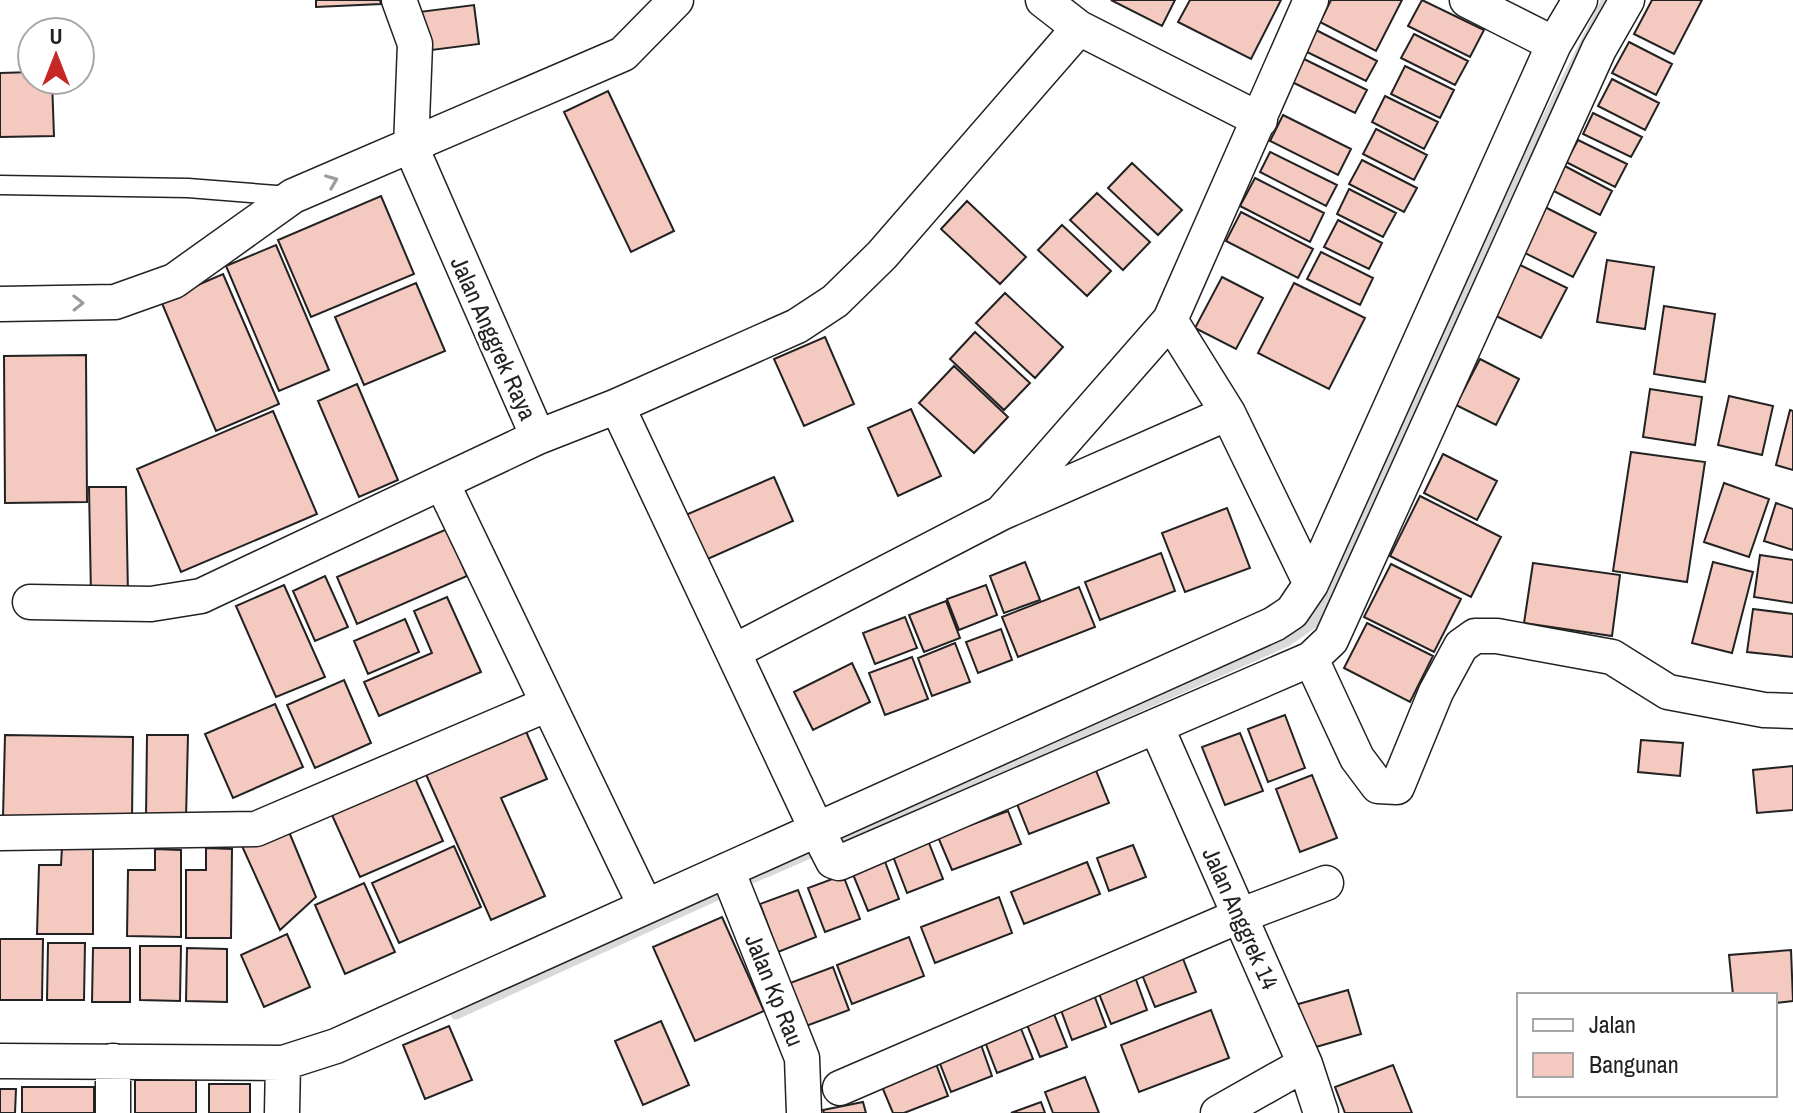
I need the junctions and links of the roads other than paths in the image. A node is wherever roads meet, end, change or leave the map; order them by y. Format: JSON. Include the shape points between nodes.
{"nodes":[{"id":1,"x":399,"y":0,"type":"edge"},
{"id":2,"x":676,"y":0,"type":"edge"},
{"id":3,"x":1043,"y":0,"type":"edge"},
{"id":4,"x":1311,"y":0,"type":"edge"},
{"id":5,"x":1467,"y":0,"type":"edge"},
{"id":6,"x":1580,"y":0,"type":"edge"},
{"id":7,"x":1627,"y":0,"type":"edge"},
{"id":8,"x":1079,"y":28,"type":"junction"},
{"id":9,"x":1554,"y":44,"type":"junction"},
{"id":10,"x":1260,"y":120,"type":"junction"},
{"id":11,"x":411,"y":147,"type":"junction"},
{"id":12,"x":0,"y":185,"type":"edge"},
{"id":13,"x":293,"y":196,"type":"junction"},
{"id":14,"x":0,"y":304,"type":"edge"},
{"id":15,"x":1170,"y":320,"type":"junction"},
{"id":16,"x":617,"y":406,"type":"junction"},
{"id":17,"x":1228,"y":413,"type":"junction"},
{"id":18,"x":538,"y":437,"type":"junction"},
{"id":19,"x":443,"y":485,"type":"junction"},
{"id":20,"x":1001,"y":513,"type":"junction"},
{"id":21,"x":1311,"y":584,"type":"junction"},
{"id":22,"x":30,"y":602,"type":"dead end"},
{"id":23,"x":733,"y":652,"type":"junction"},
{"id":24,"x":1311,"y":659,"type":"junction"},
{"id":25,"x":548,"y":704,"type":"junction"},
{"id":26,"x":1793,"y":711,"type":"edge"},
{"id":27,"x":1156,"y":726,"type":"junction"},
{"id":28,"x":816,"y":828,"type":"junction"},
{"id":29,"x":0,"y":833,"type":"edge"},
{"id":30,"x":727,"y":870,"type":"junction"},
{"id":31,"x":1326,"y":883,"type":"dead end"},
{"id":32,"x":645,"y":905,"type":"junction"},
{"id":33,"x":1239,"y":916,"type":"junction"},
{"id":34,"x":0,"y":1061,"type":"edge"},
{"id":35,"x":113,"y":1061,"type":"junction"},
{"id":36,"x":283,"y":1063,"type":"junction"},
{"id":37,"x":1305,"y":1064,"type":"junction"},
{"id":38,"x":840,"y":1088,"type":"dead end"},
{"id":39,"x":1230,"y":1110,"type":"edge"},
{"id":40,"x":113,"y":1113,"type":"edge"},
{"id":41,"x":282,"y":1113,"type":"edge"},
{"id":42,"x":804,"y":1113,"type":"edge"},
{"id":43,"x":1321,"y":1113,"type":"edge"}],
"edges":[{"from":1,"to":11,"type":"street","via":[[415,44]]},
{"from":2,"to":11,"type":"street","via":[[623,54]]},
{"from":3,"to":8,"type":"street"},
{"from":4,"to":10,"type":"street"},
{"from":5,"to":9,"type":"street"},
{"from":6,"to":9,"type":"street"},
{"from":7,"to":24,"type":"street","via":[[1599,49],[1331,640]]},
{"from":8,"to":10,"type":"street"},
{"from":8,"to":16,"type":"street","name":"Jalan Anggrek Raya","via":[[882,255],[835,301],[797,326]]},
{"from":9,"to":21,"type":"street"},
{"from":10,"to":15,"type":"street"},
{"from":13,"to":11,"type":"street","one_way":true},
{"from":11,"to":18,"type":"street","name":"Jalan Anggrek Raya"},
{"from":12,"to":13,"type":"lane","via":[[188,188]]},
{"from":14,"to":13,"type":"street","one_way":true,"via":[[115,302],[174,281]]},
{"from":15,"to":17,"type":"street"},
{"from":15,"to":20,"type":"street"},
{"from":16,"to":18,"type":"street","name":"Jalan Anggrek Raya"},
{"from":16,"to":23,"type":"street"},
{"from":17,"to":20,"type":"street"},
{"from":17,"to":21,"type":"street"},
{"from":18,"to":19,"type":"street"},
{"from":19,"to":22,"type":"street","via":[[201,596],[151,604]]},
{"from":19,"to":25,"type":"street"},
{"from":20,"to":23,"type":"street"},
{"from":21,"to":28,"type":"street","via":[[1292,612],[1274,624]]},
{"from":23,"to":28,"type":"street"},
{"from":24,"to":26,"type":"street","via":[[1357,758],[1378,786],[1397,787],[1436,692],[1461,646],[1475,636],[1612,657],[1668,692]]},
{"from":24,"to":27,"type":"street"},
{"from":25,"to":29,"type":"street","via":[[256,829]]},
{"from":25,"to":32,"type":"street"},
{"from":27,"to":28,"type":"street","via":[[847,862],[833,861]]},
{"from":27,"to":33,"type":"street","name":"Jalan Anggrek 14"},
{"from":28,"to":30,"type":"street"},
{"from":30,"to":32,"type":"street"},
{"from":30,"to":42,"type":"street","name":"Jalan Kp Rau","via":[[802,1058]]},
{"from":31,"to":33,"type":"street"},
{"from":32,"to":36,"type":"street","via":[[336,1046]]},
{"from":33,"to":37,"type":"street","name":"Jalan Anggrek 14"},
{"from":33,"to":38,"type":"street"},
{"from":34,"to":35,"type":"street"},
{"from":35,"to":36,"type":"street"},
{"from":35,"to":40,"type":"street"},
{"from":36,"to":41,"type":"street"},
{"from":37,"to":39,"type":"street"},
{"from":37,"to":43,"type":"street","name":"Jalan Anggrek 14"}]}
